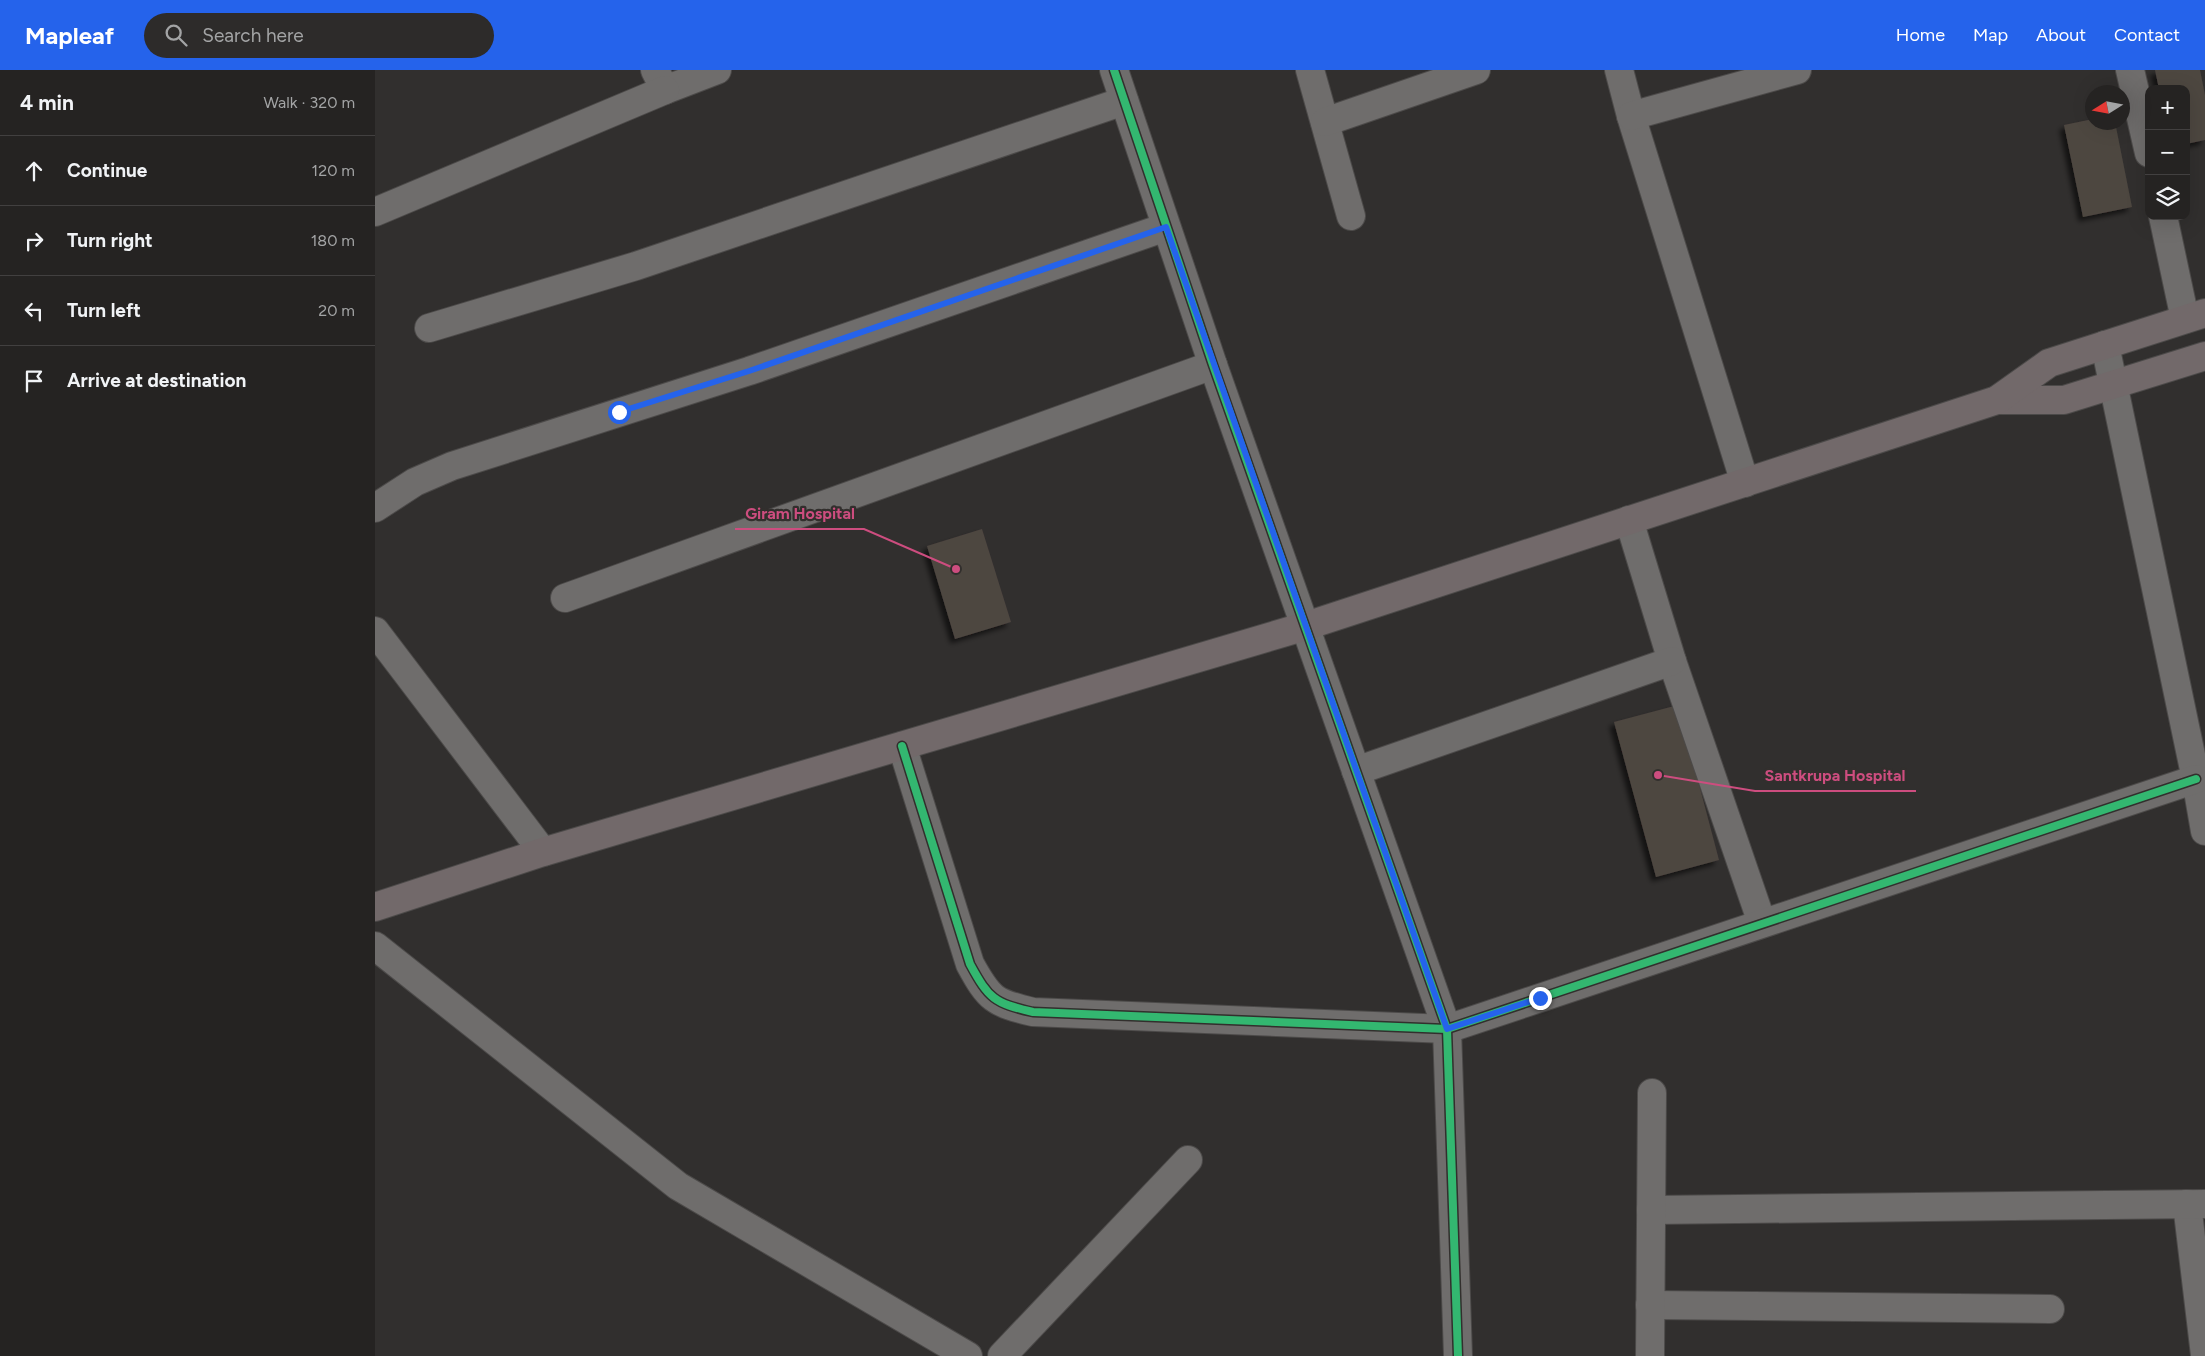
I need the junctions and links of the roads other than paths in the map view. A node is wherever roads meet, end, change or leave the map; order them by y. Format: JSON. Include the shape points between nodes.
{"nodes":[{"id":1,"x":717,"y":70,"type":"edge"},
{"id":2,"x":1114,"y":70,"type":"edge"},
{"id":3,"x":1310,"y":70,"type":"edge"},
{"id":4,"x":1476,"y":70,"type":"edge"},
{"id":5,"x":1619,"y":70,"type":"edge"},
{"id":6,"x":1797,"y":70,"type":"edge"},
{"id":7,"x":2131,"y":70,"type":"edge"},
{"id":8,"x":660,"y":80,"type":"edge"},
{"id":9,"x":1124,"y":101,"type":"junction"},
{"id":10,"x":1631,"y":116,"type":"junction"},
{"id":11,"x":1325,"y":122,"type":"junction"},
{"id":12,"x":2145,"y":135,"type":"edge"},
{"id":13,"x":375,"y":212,"type":"edge"},
{"id":14,"x":1351,"y":216,"type":"dead end"},
{"id":15,"x":2164,"y":220,"type":"edge"},
{"id":16,"x":1166,"y":227,"type":"junction"},
{"id":17,"x":2195,"y":316,"type":"edge"},
{"id":18,"x":429,"y":328,"type":"dead end"},
{"id":19,"x":2105,"y":345,"type":"junction"},
{"id":20,"x":2205,"y":356,"type":"edge"},
{"id":21,"x":1213,"y":365,"type":"junction"},
{"id":22,"x":2113,"y":386,"type":"junction"},
{"id":23,"x":1997,"y":400,"type":"junction"},
{"id":24,"x":1745,"y":483,"type":"junction"},
{"id":25,"x":375,"y":508,"type":"edge"},
{"id":26,"x":1629,"y":520,"type":"junction"},
{"id":27,"x":565,"y":598,"type":"dead end"},
{"id":28,"x":1306,"y":626,"type":"junction"},
{"id":29,"x":375,"y":631,"type":"edge"},
{"id":30,"x":1672,"y":661,"type":"junction"},
{"id":31,"x":902,"y":746,"type":"junction"},
{"id":32,"x":1356,"y":771,"type":"junction"},
{"id":33,"x":2197,"y":778,"type":"junction"},
{"id":34,"x":2205,"y":831,"type":"edge"},
{"id":35,"x":543,"y":852,"type":"junction"},
{"id":36,"x":375,"y":907,"type":"edge"},
{"id":37,"x":1762,"y":923,"type":"junction"},
{"id":38,"x":375,"y":946,"type":"edge"},
{"id":39,"x":1447,"y":1029,"type":"junction"},
{"id":40,"x":1652,"y":1094,"type":"dead end"},
{"id":41,"x":1188,"y":1160,"type":"dead end"},
{"id":42,"x":2196,"y":1204,"type":"edge"},
{"id":43,"x":1651,"y":1210,"type":"junction"},
{"id":44,"x":1650,"y":1305,"type":"junction"},
{"id":45,"x":2050,"y":1309,"type":"dead end"},
{"id":46,"x":2205,"y":1355,"type":"edge"},
{"id":47,"x":968,"y":1356,"type":"edge"},
{"id":48,"x":1002,"y":1356,"type":"edge"},
{"id":49,"x":1459,"y":1356,"type":"edge"},
{"id":50,"x":1650,"y":1356,"type":"edge"}],
"edges":[{"from":1,"to":8,"type":"street"},
{"from":2,"to":9,"type":"street"},
{"from":3,"to":11,"type":"street"},
{"from":4,"to":11,"type":"street"},
{"from":5,"to":10,"type":"street"},
{"from":6,"to":10,"type":"street"},
{"from":7,"to":12,"type":"street"},
{"from":8,"to":13,"type":"street"},
{"from":9,"to":16,"type":"street"},
{"from":9,"to":18,"type":"street","via":[[636,266]]},
{"from":10,"to":24,"type":"street"},
{"from":11,"to":14,"type":"street"},
{"from":15,"to":17,"type":"street"},
{"from":16,"to":21,"type":"street"},
{"from":16,"to":25,"type":"street","via":[[749,371],[452,466],[415,482]]},
{"from":17,"to":19,"type":"highway"},
{"from":19,"to":22,"type":"street"},
{"from":19,"to":23,"type":"highway","via":[[2049,363]]},
{"from":20,"to":22,"type":"highway"},
{"from":21,"to":27,"type":"street"},
{"from":21,"to":28,"type":"street"},
{"from":22,"to":23,"type":"highway","via":[[2064,400]]},
{"from":22,"to":33,"type":"street"},
{"from":23,"to":24,"type":"highway"},
{"from":24,"to":26,"type":"highway"},
{"from":26,"to":28,"type":"highway"},
{"from":26,"to":30,"type":"street"},
{"from":28,"to":31,"type":"highway"},
{"from":28,"to":32,"type":"street"},
{"from":29,"to":35,"type":"street"},
{"from":30,"to":32,"type":"street"},
{"from":30,"to":37,"type":"street"},
{"from":31,"to":35,"type":"highway"},
{"from":31,"to":39,"type":"street","via":[[970,964],[985,991],[1004,1005],[1033,1012]]},
{"from":32,"to":39,"type":"street"},
{"from":33,"to":34,"type":"street"},
{"from":33,"to":37,"type":"street"},
{"from":35,"to":36,"type":"highway"},
{"from":37,"to":39,"type":"street"},
{"from":38,"to":47,"type":"street","via":[[678,1186]]},
{"from":39,"to":49,"type":"street"},
{"from":40,"to":43,"type":"street"},
{"from":41,"to":48,"type":"street"},
{"from":42,"to":43,"type":"street"},
{"from":42,"to":46,"type":"street"},
{"from":43,"to":44,"type":"street"},
{"from":44,"to":45,"type":"street"},
{"from":44,"to":50,"type":"street"}]}
